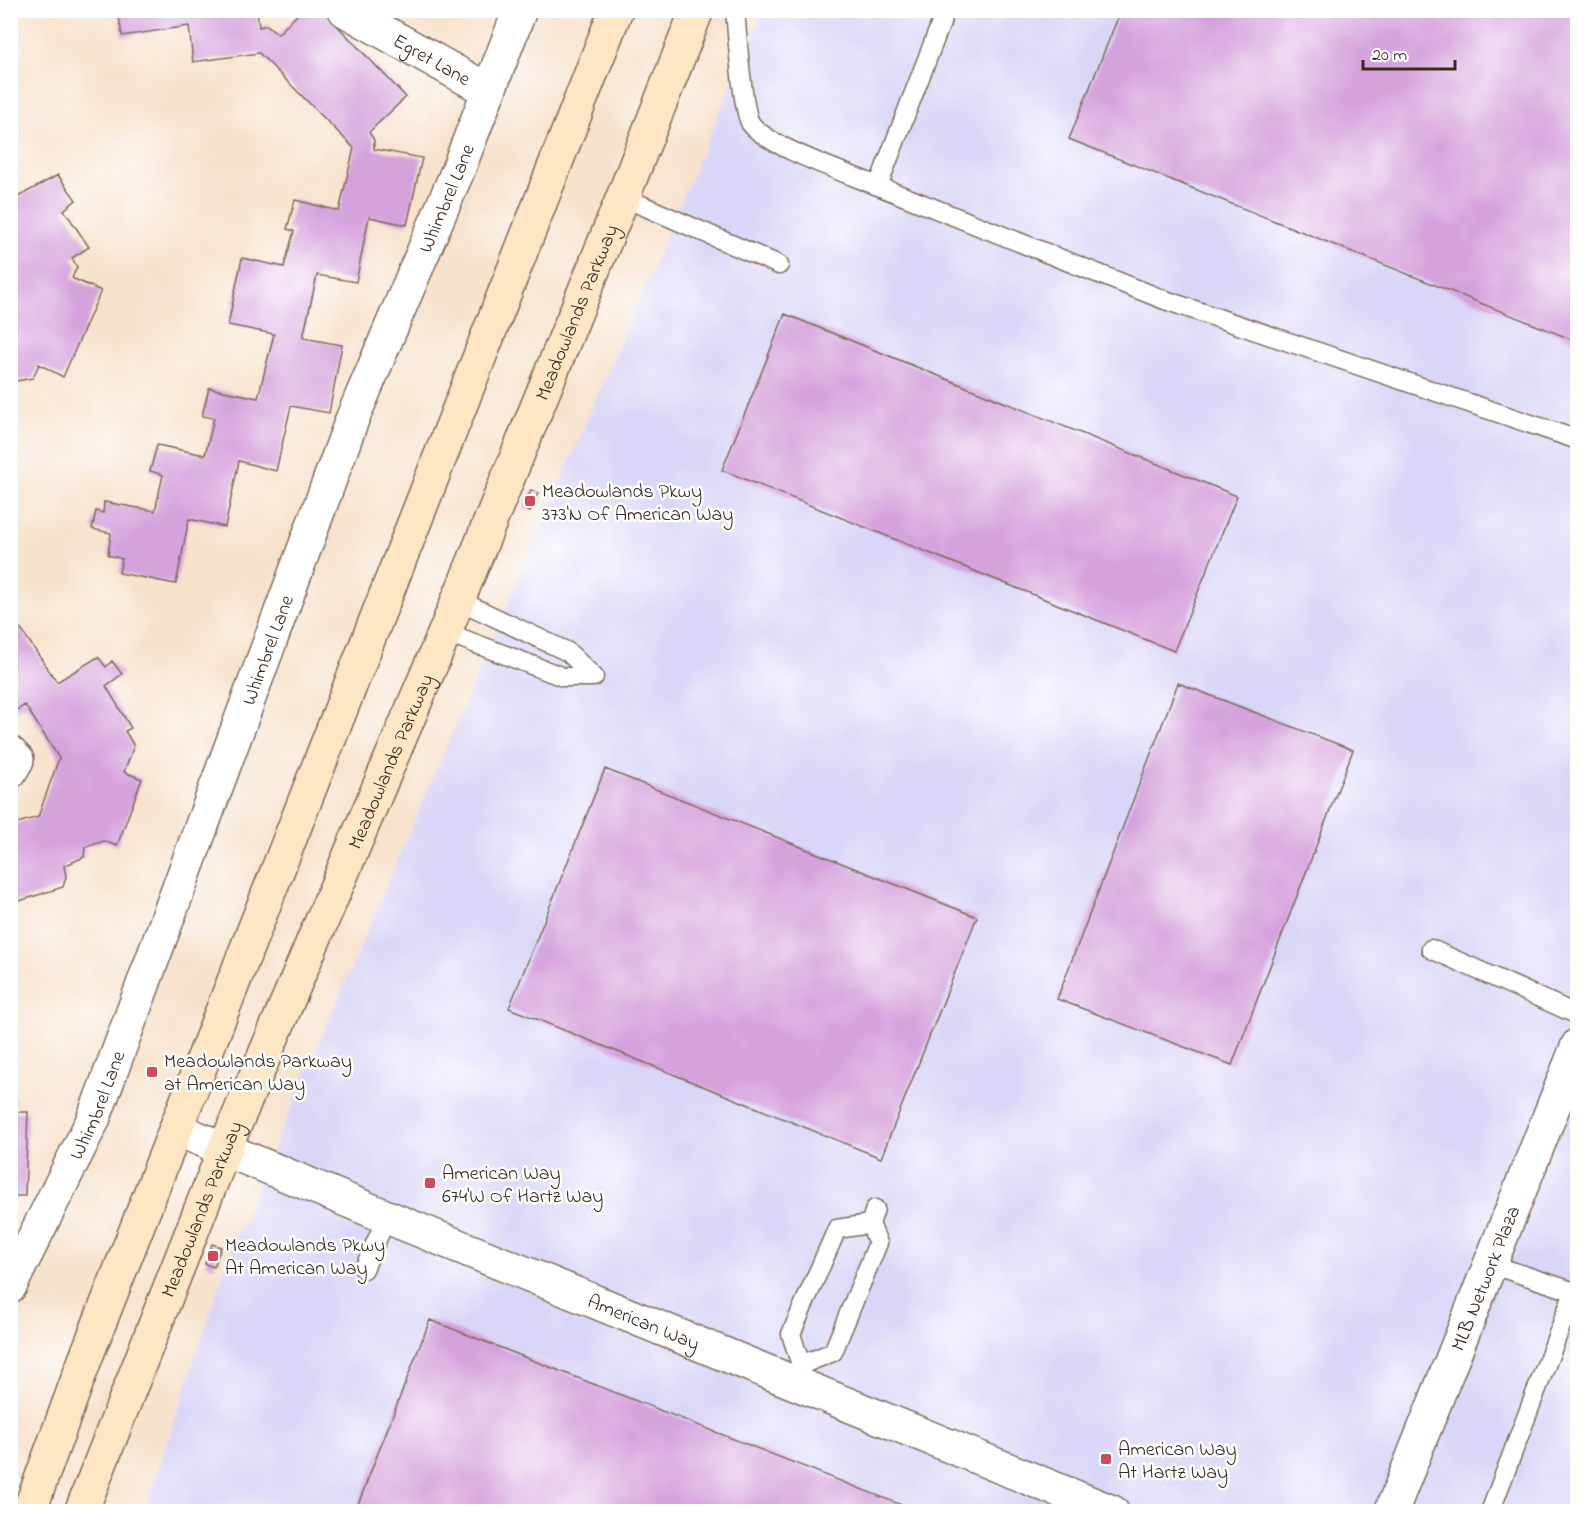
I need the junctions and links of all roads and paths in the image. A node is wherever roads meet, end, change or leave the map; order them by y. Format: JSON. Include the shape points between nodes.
{"nodes":[{"id":1,"x":345,"y":10,"type":"edge"},
{"id":2,"x":520,"y":10,"type":"edge"},
{"id":3,"x":616,"y":10,"type":"edge"},
{"id":4,"x":697,"y":10,"type":"edge"},
{"id":5,"x":735,"y":10,"type":"edge"},
{"id":6,"x":946,"y":10,"type":"edge"},
{"id":7,"x":489,"y":91,"type":"junction"},
{"id":8,"x":878,"y":186,"type":"junction"},
{"id":9,"x":623,"y":197,"type":"junction"},
{"id":10,"x":779,"y":265,"type":"dead end"},
{"id":11,"x":1578,"y":440,"type":"edge"},
{"id":12,"x":458,"y":600,"type":"junction"},
{"id":13,"x":445,"y":632,"type":"junction"},
{"id":14,"x":10,"y":753,"type":"edge"},
{"id":15,"x":10,"y":772,"type":"edge"},
{"id":16,"x":1431,"y":949,"type":"dead end"},
{"id":17,"x":1578,"y":1015,"type":"edge"},
{"id":18,"x":1578,"y":1045,"type":"edge"},
{"id":19,"x":176,"y":1129,"type":"junction"},
{"id":20,"x":225,"y":1148,"type":"junction"},
{"id":21,"x":387,"y":1217,"type":"junction"},
{"id":22,"x":20,"y":1241,"type":"edge"},
{"id":23,"x":1490,"y":1264,"type":"junction"},
{"id":24,"x":364,"y":1269,"type":"dead end"},
{"id":25,"x":10,"y":1286,"type":"edge"},
{"id":26,"x":1576,"y":1292,"type":"edge"},
{"id":27,"x":796,"y":1373,"type":"junction"},
{"id":28,"x":31,"y":1503,"type":"edge"},
{"id":29,"x":81,"y":1512,"type":"edge"},
{"id":30,"x":1112,"y":1512,"type":"edge"},
{"id":31,"x":1391,"y":1512,"type":"edge"},
{"id":32,"x":1490,"y":1512,"type":"edge"}],
"edges":[{"from":1,"to":7,"type":"street","name":"Egret Lane"},
{"from":2,"to":7,"type":"street","name":"Whimbrel Lane"},
{"from":3,"to":19,"type":"main road"},
{"from":4,"to":9,"type":"main road","name":"Meadowlands Parkway"},
{"from":5,"to":8,"type":"lane","via":[[750,123],[771,142]]},
{"from":6,"to":8,"type":"lane"},
{"from":7,"to":22,"type":"street","name":"Whimbrel Lane","via":[[353,417],[93,1120]]},
{"from":8,"to":11,"type":"lane","via":[[1162,298]]},
{"from":9,"to":10,"type":"lane"},
{"from":9,"to":12,"type":"main road","name":"Meadowlands Parkway"},
{"from":12,"to":13,"type":"main road","name":"Meadowlands Parkway"},
{"from":12,"to":13,"type":"lane","via":[[568,652],[594,677],[563,677]]},
{"from":13,"to":20,"type":"main road","name":"Meadowlands Parkway"},
{"from":14,"to":15,"type":"street","via":[[17,760]]},
{"from":16,"to":17,"type":"lane"},
{"from":18,"to":23,"type":"street","name":"MLB Network Plaza"},
{"from":19,"to":20,"type":"street","name":"American Way"},
{"from":19,"to":28,"type":"main road"},
{"from":20,"to":21,"type":"street","name":"American Way"},
{"from":20,"to":29,"type":"main road","name":"Meadowlands Parkway"},
{"from":21,"to":24,"type":"lane"},
{"from":21,"to":27,"type":"street","name":"American Way"},
{"from":22,"to":25,"type":"street","name":"Whimbrel Lane"},
{"from":23,"to":26,"type":"lane"},
{"from":23,"to":31,"type":"street","name":"MLB Network Plaza"},
{"from":26,"to":32,"type":"lane"},
{"from":27,"to":27,"type":"lane","via":[[791,1334],[837,1229],[873,1216],[878,1243],[833,1352]]},
{"from":27,"to":30,"type":"street","name":"American Way"}]}
